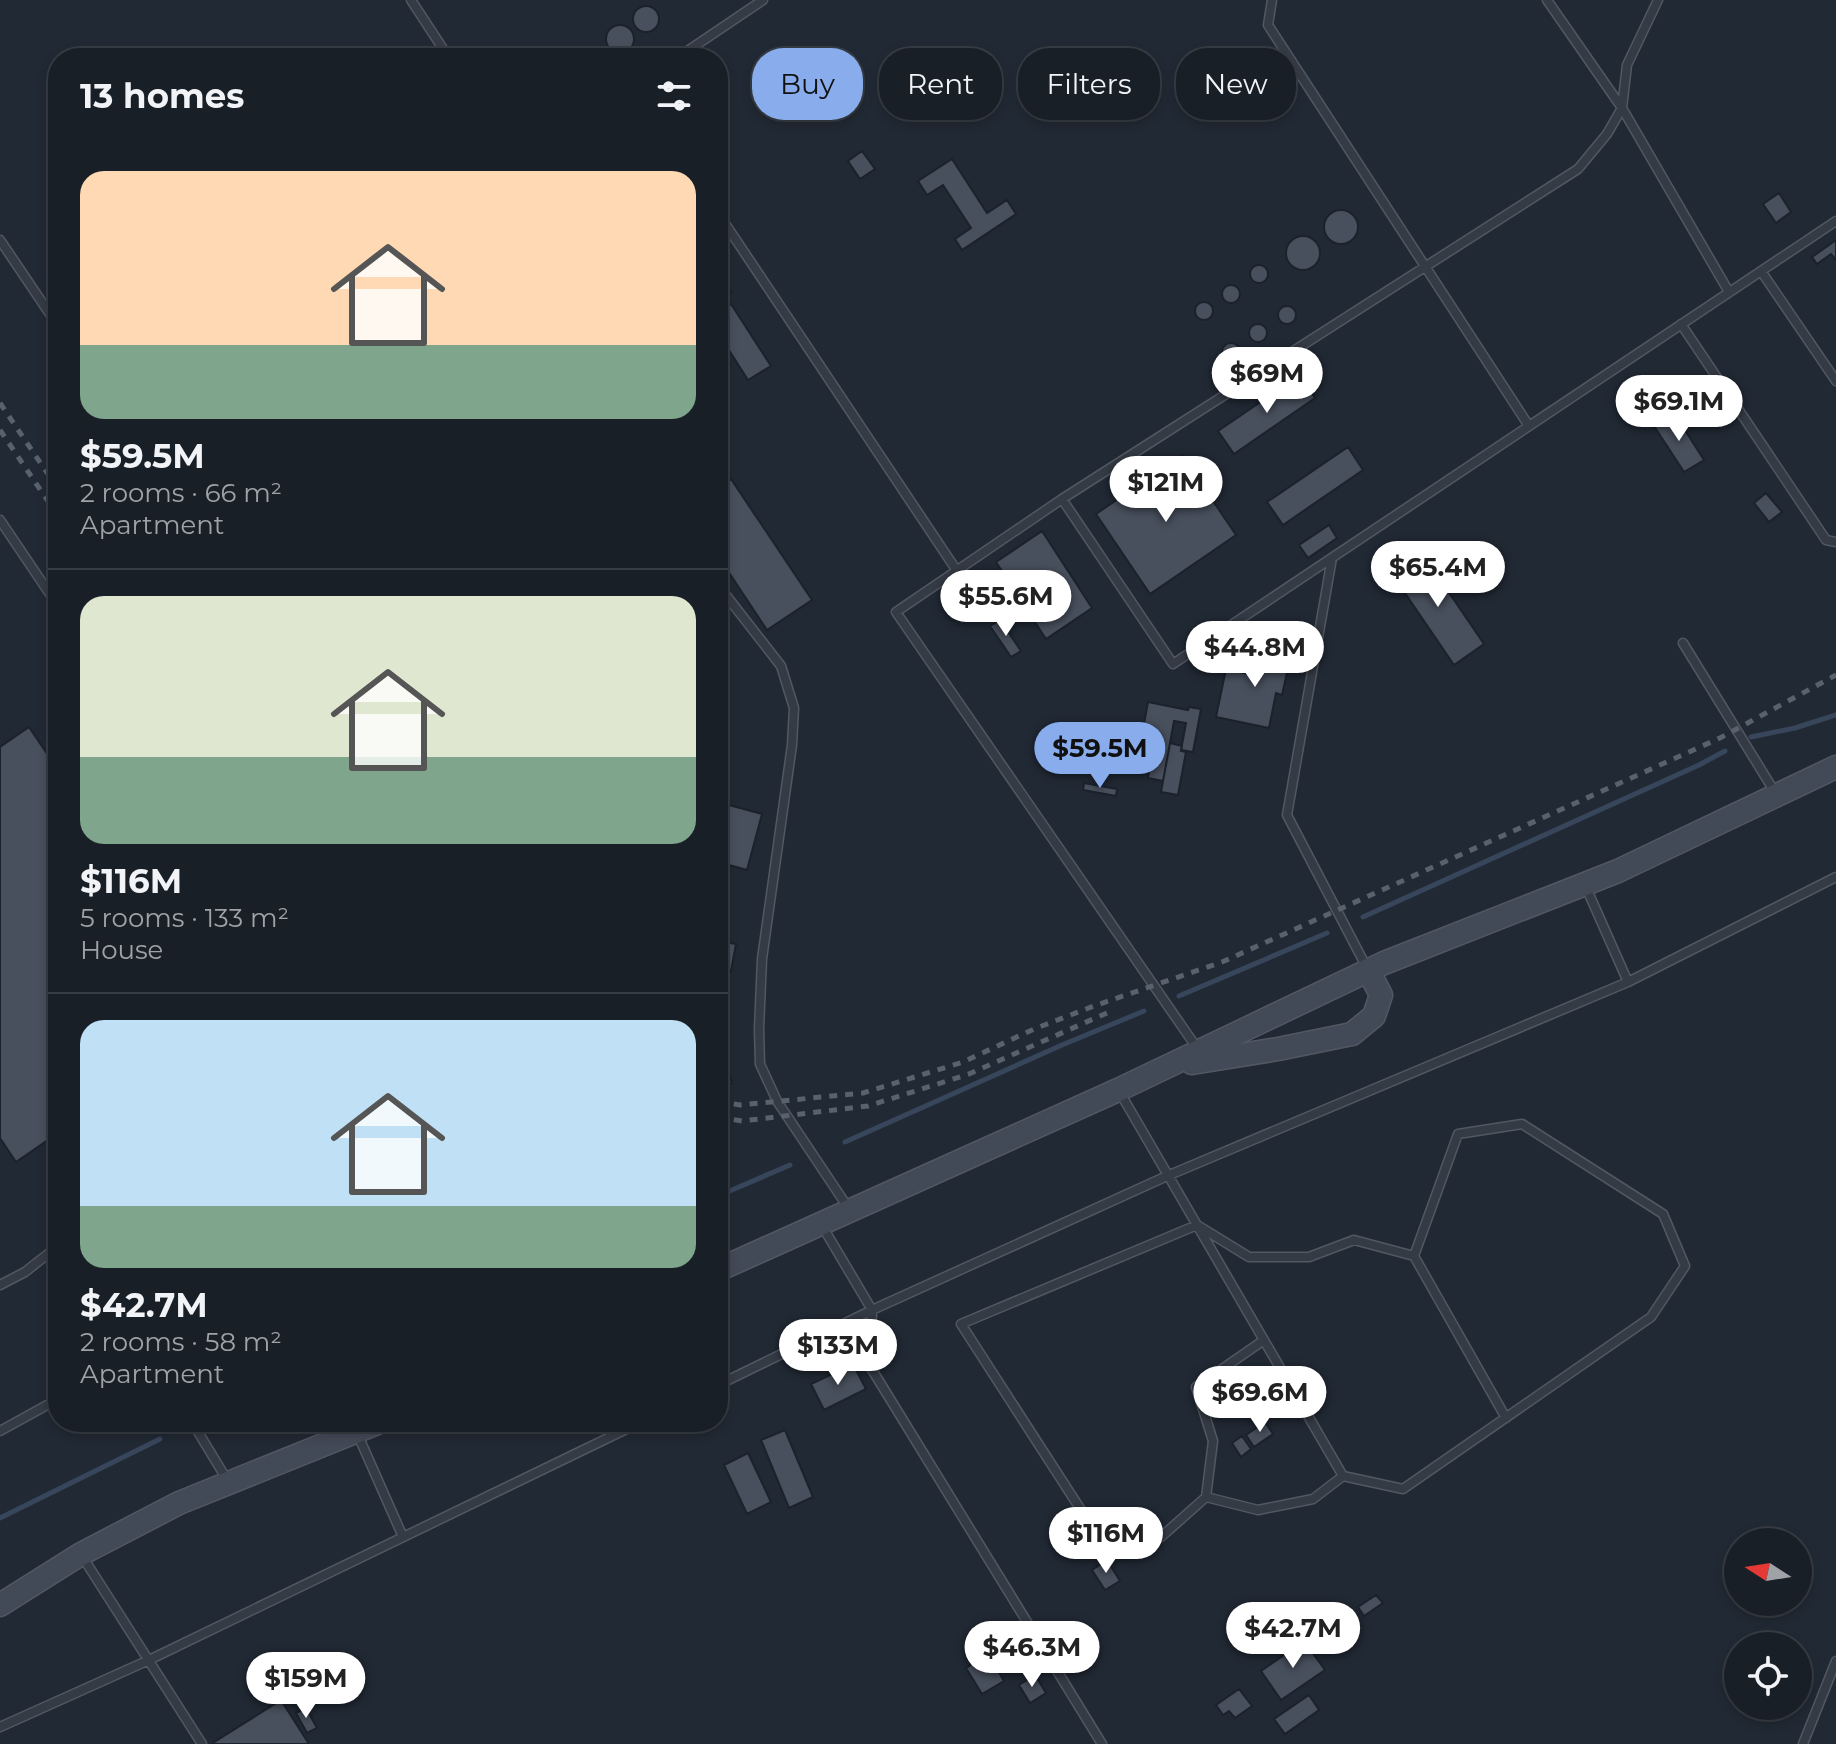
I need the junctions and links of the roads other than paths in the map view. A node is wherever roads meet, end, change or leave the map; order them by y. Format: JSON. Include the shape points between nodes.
{"nodes":[{"id":1,"x":411,"y":0,"type":"edge"},
{"id":2,"x":763,"y":0,"type":"edge"},
{"id":3,"x":1272,"y":0,"type":"edge"},
{"id":4,"x":1547,"y":0,"type":"edge"},
{"id":5,"x":1658,"y":0,"type":"edge"},
{"id":6,"x":442,"y":48,"type":"edge"},
{"id":7,"x":692,"y":48,"type":"edge"},
{"id":8,"x":1622,"y":108,"type":"junction"},
{"id":9,"x":1836,"y":221,"type":"edge"},
{"id":10,"x":728,"y":228,"type":"edge"},
{"id":11,"x":0,"y":240,"type":"edge"},
{"id":12,"x":1425,"y":267,"type":"junction"},
{"id":13,"x":1761,"y":271,"type":"junction"},
{"id":14,"x":1729,"y":292,"type":"junction"},
{"id":15,"x":48,"y":311,"type":"edge"},
{"id":16,"x":1681,"y":324,"type":"junction"},
{"id":17,"x":1836,"y":381,"type":"edge"},
{"id":18,"x":1529,"y":426,"type":"junction"},
{"id":19,"x":1062,"y":499,"type":"junction"},
{"id":20,"x":0,"y":520,"type":"edge"},
{"id":21,"x":1836,"y":542,"type":"edge"},
{"id":22,"x":1332,"y":558,"type":"junction"},
{"id":23,"x":957,"y":571,"type":"junction"},
{"id":24,"x":48,"y":591,"type":"edge"},
{"id":25,"x":728,"y":598,"type":"edge"},
{"id":26,"x":1683,"y":643,"type":"dead end"},
{"id":27,"x":1836,"y":767,"type":"edge"},
{"id":28,"x":1776,"y":794,"type":"junction"},
{"id":29,"x":1836,"y":877,"type":"edge"},
{"id":30,"x":1584,"y":884,"type":"junction"},
{"id":31,"x":1368,"y":970,"type":"junction"},
{"id":32,"x":1628,"y":982,"type":"junction"},
{"id":33,"x":1199,"y":1051,"type":"junction"},
{"id":34,"x":1168,"y":1067,"type":"junction"},
{"id":35,"x":1118,"y":1090,"type":"junction"},
{"id":36,"x":1167,"y":1176,"type":"junction"},
{"id":37,"x":850,"y":1210,"type":"junction"},
{"id":38,"x":820,"y":1223,"type":"junction"},
{"id":39,"x":1197,"y":1225,"type":"junction"},
{"id":40,"x":48,"y":1254,"type":"edge"},
{"id":41,"x":1414,"y":1256,"type":"junction"},
{"id":42,"x":728,"y":1265,"type":"edge"},
{"id":43,"x":0,"y":1285,"type":"edge"},
{"id":44,"x":872,"y":1310,"type":"junction"},
{"id":45,"x":1264,"y":1340,"type":"junction"},
{"id":46,"x":728,"y":1380,"type":"edge"},
{"id":47,"x":48,"y":1405,"type":"edge"},
{"id":48,"x":1506,"y":1418,"type":"junction"},
{"id":49,"x":0,"y":1431,"type":"edge"},
{"id":50,"x":198,"y":1432,"type":"edge"},
{"id":51,"x":356,"y":1432,"type":"edge"},
{"id":52,"x":370,"y":1432,"type":"edge"},
{"id":53,"x":620,"y":1432,"type":"edge"},
{"id":54,"x":1343,"y":1476,"type":"junction"},
{"id":55,"x":229,"y":1483,"type":"junction"},
{"id":56,"x":1206,"y":1497,"type":"junction"},
{"id":57,"x":403,"y":1537,"type":"junction"},
{"id":58,"x":81,"y":1554,"type":"junction"},
{"id":59,"x":0,"y":1605,"type":"edge"},
{"id":60,"x":149,"y":1660,"type":"junction"},
{"id":61,"x":1836,"y":1661,"type":"edge"},
{"id":62,"x":0,"y":1727,"type":"edge"},
{"id":63,"x":202,"y":1744,"type":"edge"},
{"id":64,"x":1102,"y":1744,"type":"edge"},
{"id":65,"x":1803,"y":1744,"type":"edge"}],
"edges":[{"from":1,"to":6,"type":"lane"},
{"from":2,"to":7,"type":"lane"},
{"from":3,"to":12,"type":"lane","via":[[1268,25]]},
{"from":4,"to":8,"type":"lane"},
{"from":5,"to":8,"type":"lane","via":[[1627,65]]},
{"from":8,"to":12,"type":"lane","via":[[1578,169]]},
{"from":8,"to":14,"type":"lane"},
{"from":9,"to":13,"type":"lane"},
{"from":10,"to":23,"type":"lane"},
{"from":11,"to":15,"type":"lane"},
{"from":12,"to":18,"type":"lane"},
{"from":12,"to":19,"type":"lane"},
{"from":13,"to":14,"type":"lane"},
{"from":13,"to":17,"type":"lane"},
{"from":14,"to":16,"type":"lane"},
{"from":16,"to":18,"type":"lane"},
{"from":16,"to":21,"type":"lane","via":[[1826,540]]},
{"from":18,"to":22,"type":"lane"},
{"from":19,"to":22,"type":"lane","via":[[1173,664]]},
{"from":19,"to":23,"type":"lane"},
{"from":20,"to":24,"type":"lane"},
{"from":22,"to":31,"type":"lane","via":[[1287,815]]},
{"from":23,"to":33,"type":"lane","via":[[896,612]]},
{"from":25,"to":37,"type":"lane","via":[[781,666],[794,708],[762,959],[760,1064],[777,1101]]},
{"from":26,"to":28,"type":"lane"},
{"from":27,"to":28,"type":"main road"},
{"from":28,"to":30,"type":"main road"},
{"from":29,"to":32,"type":"lane"},
{"from":30,"to":31,"type":"main road"},
{"from":30,"to":32,"type":"lane"},
{"from":31,"to":33,"type":"main road"},
{"from":31,"to":34,"type":"main road","via":[[1381,995],[1374,1016],[1352,1034]]},
{"from":32,"to":36,"type":"lane"},
{"from":33,"to":34,"type":"main road"},
{"from":34,"to":35,"type":"main road"},
{"from":35,"to":36,"type":"lane"},
{"from":35,"to":37,"type":"main road"},
{"from":36,"to":39,"type":"lane"},
{"from":36,"to":44,"type":"lane"},
{"from":37,"to":38,"type":"main road"},
{"from":38,"to":42,"type":"main road"},
{"from":38,"to":44,"type":"lane"},
{"from":39,"to":41,"type":"lane","via":[[1249,1257],[1309,1257],[1354,1240]]},
{"from":39,"to":45,"type":"lane"},
{"from":39,"to":56,"type":"lane","via":[[961,1324],[1090,1524],[1125,1547],[1161,1537]]},
{"from":40,"to":43,"type":"lane"},
{"from":41,"to":48,"type":"lane"},
{"from":41,"to":48,"type":"lane","via":[[1458,1134],[1522,1124],[1663,1214],[1685,1266],[1651,1317]]},
{"from":44,"to":46,"type":"lane"},
{"from":44,"to":64,"type":"lane","via":[[871,1368]]},
{"from":45,"to":54,"type":"lane"},
{"from":45,"to":56,"type":"lane","via":[[1196,1387],[1213,1441]]},
{"from":47,"to":49,"type":"lane"},
{"from":48,"to":54,"type":"lane","via":[[1403,1489]]},
{"from":50,"to":55,"type":"lane"},
{"from":51,"to":55,"type":"main road"},
{"from":52,"to":57,"type":"lane"},
{"from":53,"to":57,"type":"lane"},
{"from":54,"to":56,"type":"lane","via":[[1313,1499],[1258,1510]]},
{"from":55,"to":58,"type":"main road"},
{"from":57,"to":60,"type":"lane"},
{"from":58,"to":59,"type":"main road"},
{"from":58,"to":60,"type":"lane"},
{"from":60,"to":62,"type":"lane"},
{"from":60,"to":63,"type":"lane"},
{"from":61,"to":65,"type":"lane"}]}
